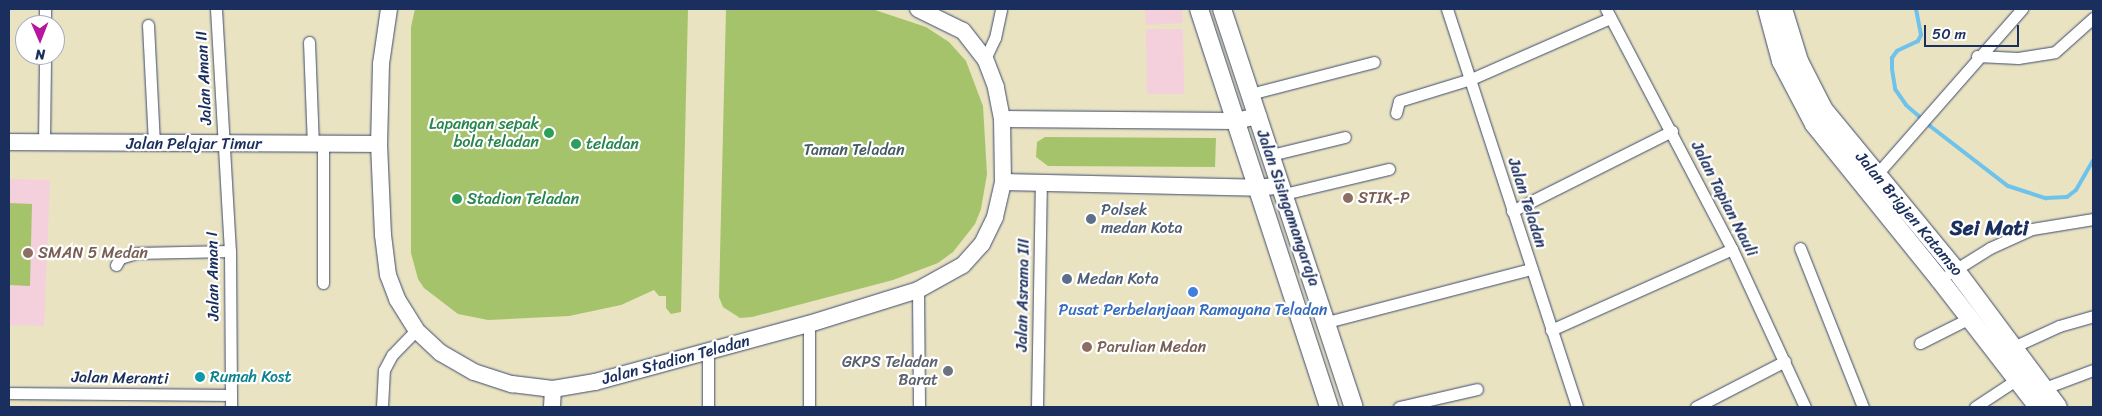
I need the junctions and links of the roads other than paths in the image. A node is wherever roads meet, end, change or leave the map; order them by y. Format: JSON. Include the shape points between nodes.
{"nodes":[{"id":1,"x":216,"y":9,"type":"edge"},
{"id":2,"x":389,"y":9,"type":"edge"},
{"id":3,"x":918,"y":9,"type":"edge"},
{"id":4,"x":1000,"y":9,"type":"edge"},
{"id":5,"x":1200,"y":9,"type":"edge"},
{"id":6,"x":1222,"y":9,"type":"edge"},
{"id":7,"x":1446,"y":9,"type":"edge"},
{"id":8,"x":1767,"y":9,"type":"edge"},
{"id":9,"x":1783,"y":9,"type":"edge"},
{"id":10,"x":2022,"y":9,"type":"edge"},
{"id":11,"x":1608,"y":14,"type":"edge"},
{"id":12,"x":2093,"y":18,"type":"edge"},
{"id":13,"x":148,"y":25,"type":"dead end"},
{"id":14,"x":309,"y":42,"type":"dead end"},
{"id":15,"x":1978,"y":56,"type":"junction"},
{"id":16,"x":985,"y":58,"type":"junction"},
{"id":17,"x":1374,"y":62,"type":"dead end"},
{"id":18,"x":45,"y":65,"type":"edge"},
{"id":19,"x":1471,"y":79,"type":"junction"},
{"id":20,"x":1250,"y":94,"type":"junction"},
{"id":21,"x":1396,"y":113,"type":"dead end"},
{"id":22,"x":1258,"y":116,"type":"junction"},
{"id":23,"x":1002,"y":119,"type":"junction"},
{"id":24,"x":1236,"y":121,"type":"junction"},
{"id":25,"x":1672,"y":131,"type":"junction"},
{"id":26,"x":1345,"y":137,"type":"dead end"},
{"id":27,"x":9,"y":142,"type":"edge"},
{"id":28,"x":44,"y":142,"type":"junction"},
{"id":29,"x":379,"y":144,"type":"junction"},
{"id":30,"x":154,"y":145,"type":"junction"},
{"id":31,"x":224,"y":145,"type":"junction"},
{"id":32,"x":318,"y":145,"type":"junction"},
{"id":33,"x":1271,"y":155,"type":"junction"},
{"id":34,"x":1389,"y":169,"type":"dead end"},
{"id":35,"x":1877,"y":174,"type":"junction"},
{"id":36,"x":1002,"y":182,"type":"junction"},
{"id":37,"x":1041,"y":184,"type":"junction"},
{"id":38,"x":1258,"y":188,"type":"junction"},
{"id":39,"x":1282,"y":189,"type":"junction"},
{"id":40,"x":1512,"y":210,"type":"junction"},
{"id":41,"x":2093,"y":220,"type":"edge"},
{"id":42,"x":1800,"y":248,"type":"dead end"},
{"id":43,"x":1732,"y":249,"type":"junction"},
{"id":44,"x":230,"y":251,"type":"junction"},
{"id":45,"x":116,"y":265,"type":"dead end"},
{"id":46,"x":1531,"y":268,"type":"junction"},
{"id":47,"x":1955,"y":269,"type":"junction"},
{"id":48,"x":1940,"y":280,"type":"junction"},
{"id":49,"x":322,"y":283,"type":"dead end"},
{"id":50,"x":918,"y":290,"type":"junction"},
{"id":51,"x":2093,"y":316,"type":"edge"},
{"id":52,"x":1970,"y":318,"type":"junction"},
{"id":53,"x":1326,"y":322,"type":"junction"},
{"id":54,"x":809,"y":324,"type":"junction"},
{"id":55,"x":416,"y":330,"type":"junction"},
{"id":56,"x":1552,"y":330,"type":"junction"},
{"id":57,"x":1920,"y":343,"type":"dead end"},
{"id":58,"x":2011,"y":348,"type":"junction"},
{"id":59,"x":708,"y":352,"type":"junction"},
{"id":60,"x":1785,"y":361,"type":"junction"},
{"id":61,"x":2093,"y":370,"type":"edge"},
{"id":62,"x":2016,"y":380,"type":"junction"},
{"id":63,"x":552,"y":389,"type":"junction"},
{"id":64,"x":1477,"y":389,"type":"dead end"},
{"id":65,"x":2042,"y":389,"type":"junction"},
{"id":66,"x":9,"y":393,"type":"edge"},
{"id":67,"x":231,"y":395,"type":"junction"},
{"id":68,"x":231,"y":407,"type":"edge"},
{"id":69,"x":382,"y":407,"type":"edge"},
{"id":70,"x":552,"y":407,"type":"edge"},
{"id":71,"x":708,"y":407,"type":"edge"},
{"id":72,"x":809,"y":407,"type":"edge"},
{"id":73,"x":919,"y":407,"type":"edge"},
{"id":74,"x":1037,"y":407,"type":"edge"},
{"id":75,"x":1329,"y":407,"type":"edge"},
{"id":76,"x":1354,"y":407,"type":"edge"},
{"id":77,"x":1399,"y":407,"type":"edge"},
{"id":78,"x":1577,"y":407,"type":"edge"},
{"id":79,"x":1696,"y":407,"type":"edge"},
{"id":80,"x":1805,"y":407,"type":"edge"},
{"id":81,"x":1863,"y":407,"type":"edge"},
{"id":82,"x":1976,"y":407,"type":"edge"},
{"id":83,"x":2038,"y":407,"type":"edge"},
{"id":84,"x":2058,"y":407,"type":"edge"}],
"edges":[{"from":1,"to":31,"type":"street","name":"Jalan Aman II"},
{"from":2,"to":29,"type":"street","name":"Jalan Stadion Teladan","via":[[381,64]]},
{"from":3,"to":16,"type":"street","name":"Jalan Stadion Teladan","via":[[963,31]]},
{"from":4,"to":16,"type":"street","via":[[995,38]]},
{"from":5,"to":24,"type":"main road","name":"Jalan Sisingamangaraja"},
{"from":6,"to":20,"type":"main road","name":"Jalan Sisingamangaraja"},
{"from":7,"to":19,"type":"street","name":"Jalan Teladan"},
{"from":8,"to":48,"type":"main road","name":"Jalan Brigjen Katamso","via":[[1781,61],[1800,102]]},
{"from":9,"to":35,"type":"main road","name":"Jalan Brigjen Katamso","via":[[1788,34],[1809,84],[1838,130]]},
{"from":10,"to":15,"type":"street"},
{"from":11,"to":19,"type":"street"},
{"from":11,"to":25,"type":"street","name":"Jalan Tapian Nauli"},
{"from":12,"to":15,"type":"street","via":[[2055,52],[2018,58]]},
{"from":13,"to":30,"type":"street"},
{"from":14,"to":32,"type":"street"},
{"from":15,"to":35,"type":"street"},
{"from":16,"to":23,"type":"street","name":"Jalan Stadion Teladan","via":[[996,87]]},
{"from":17,"to":20,"type":"street"},
{"from":18,"to":28,"type":"street"},
{"from":19,"to":21,"type":"street","via":[[1399,101]]},
{"from":19,"to":40,"type":"street","name":"Jalan Teladan"},
{"from":20,"to":22,"type":"main road","name":"Jalan Sisingamangaraja"},
{"from":22,"to":24,"type":"street"},
{"from":22,"to":33,"type":"main road","name":"Jalan Sisingamangaraja"},
{"from":23,"to":24,"type":"street"},
{"from":23,"to":36,"type":"street","name":"Jalan Stadion Teladan"},
{"from":24,"to":38,"type":"main road","name":"Jalan Sisingamangaraja"},
{"from":25,"to":40,"type":"street"},
{"from":25,"to":43,"type":"street","name":"Jalan Tapian Nauli"},
{"from":26,"to":33,"type":"street"},
{"from":27,"to":28,"type":"street","name":"Jalan Pelajar Timur"},
{"from":28,"to":30,"type":"street","name":"Jalan Pelajar Timur"},
{"from":29,"to":32,"type":"street","name":"Jalan Pelajar Timur"},
{"from":29,"to":55,"type":"street","name":"Jalan Stadion Teladan","via":[[388,275]]},
{"from":30,"to":31,"type":"street","name":"Jalan Pelajar Timur"},
{"from":31,"to":32,"type":"street","name":"Jalan Pelajar Timur"},
{"from":31,"to":44,"type":"street","name":"Jalan Aman I"},
{"from":32,"to":49,"type":"street"},
{"from":33,"to":39,"type":"main road","name":"Jalan Sisingamangaraja"},
{"from":34,"to":39,"type":"street"},
{"from":35,"to":47,"type":"main road","name":"Jalan Brigjen Katamso"},
{"from":36,"to":37,"type":"street"},
{"from":36,"to":50,"type":"street","name":"Jalan Stadion Teladan","via":[[995,217],[982,244],[963,265]]},
{"from":37,"to":38,"type":"street"},
{"from":37,"to":74,"type":"street","name":"Jalan Asrama III"},
{"from":38,"to":39,"type":"street"},
{"from":38,"to":75,"type":"main road","name":"Jalan Sisingamangaraja"},
{"from":39,"to":53,"type":"main road","name":"Jalan Sisingamangaraja"},
{"from":40,"to":46,"type":"street","name":"Jalan Teladan"},
{"from":41,"to":47,"type":"street","via":[[2032,229],[1990,248]]},
{"from":42,"to":81,"type":"street"},
{"from":43,"to":56,"type":"street"},
{"from":43,"to":60,"type":"street","name":"Jalan Tapian Nauli"},
{"from":44,"to":45,"type":"street","via":[[136,253],[120,258]]},
{"from":44,"to":67,"type":"street","name":"Jalan Aman I"},
{"from":46,"to":53,"type":"street"},
{"from":46,"to":56,"type":"street","name":"Jalan Teladan"},
{"from":47,"to":48,"type":"street"},
{"from":47,"to":58,"type":"main road","name":"Jalan Brigjen Katamso"},
{"from":48,"to":52,"type":"main road","name":"Jalan Brigjen Katamso"},
{"from":50,"to":54,"type":"street","name":"Jalan Stadion Teladan"},
{"from":50,"to":73,"type":"street"},
{"from":51,"to":58,"type":"street","via":[[2059,326]]},
{"from":52,"to":57,"type":"street"},
{"from":52,"to":62,"type":"main road","name":"Jalan Brigjen Katamso"},
{"from":53,"to":76,"type":"main road","name":"Jalan Sisingamangaraja"},
{"from":54,"to":59,"type":"street","name":"Jalan Stadion Teladan"},
{"from":54,"to":72,"type":"street"},
{"from":55,"to":63,"type":"street","name":"Jalan Stadion Teladan","via":[[441,353],[474,372],[512,384]]},
{"from":55,"to":69,"type":"street","via":[[392,355],[384,370]]},
{"from":56,"to":78,"type":"street","name":"Jalan Teladan"},
{"from":58,"to":65,"type":"main road","name":"Jalan Brigjen Katamso"},
{"from":59,"to":63,"type":"street","name":"Jalan Stadion Teladan","via":[[595,382]]},
{"from":59,"to":71,"type":"street"},
{"from":60,"to":79,"type":"street"},
{"from":60,"to":80,"type":"street","name":"Jalan Tapian Nauli"},
{"from":61,"to":65,"type":"street"},
{"from":62,"to":82,"type":"street"},
{"from":62,"to":83,"type":"main road","name":"Jalan Brigjen Katamso"},
{"from":63,"to":70,"type":"street"},
{"from":64,"to":77,"type":"street"},
{"from":65,"to":84,"type":"main road","name":"Jalan Brigjen Katamso"},
{"from":66,"to":67,"type":"street","name":"Jalan Meranti"},
{"from":67,"to":68,"type":"street","name":"Jalan Aman I"}]}
